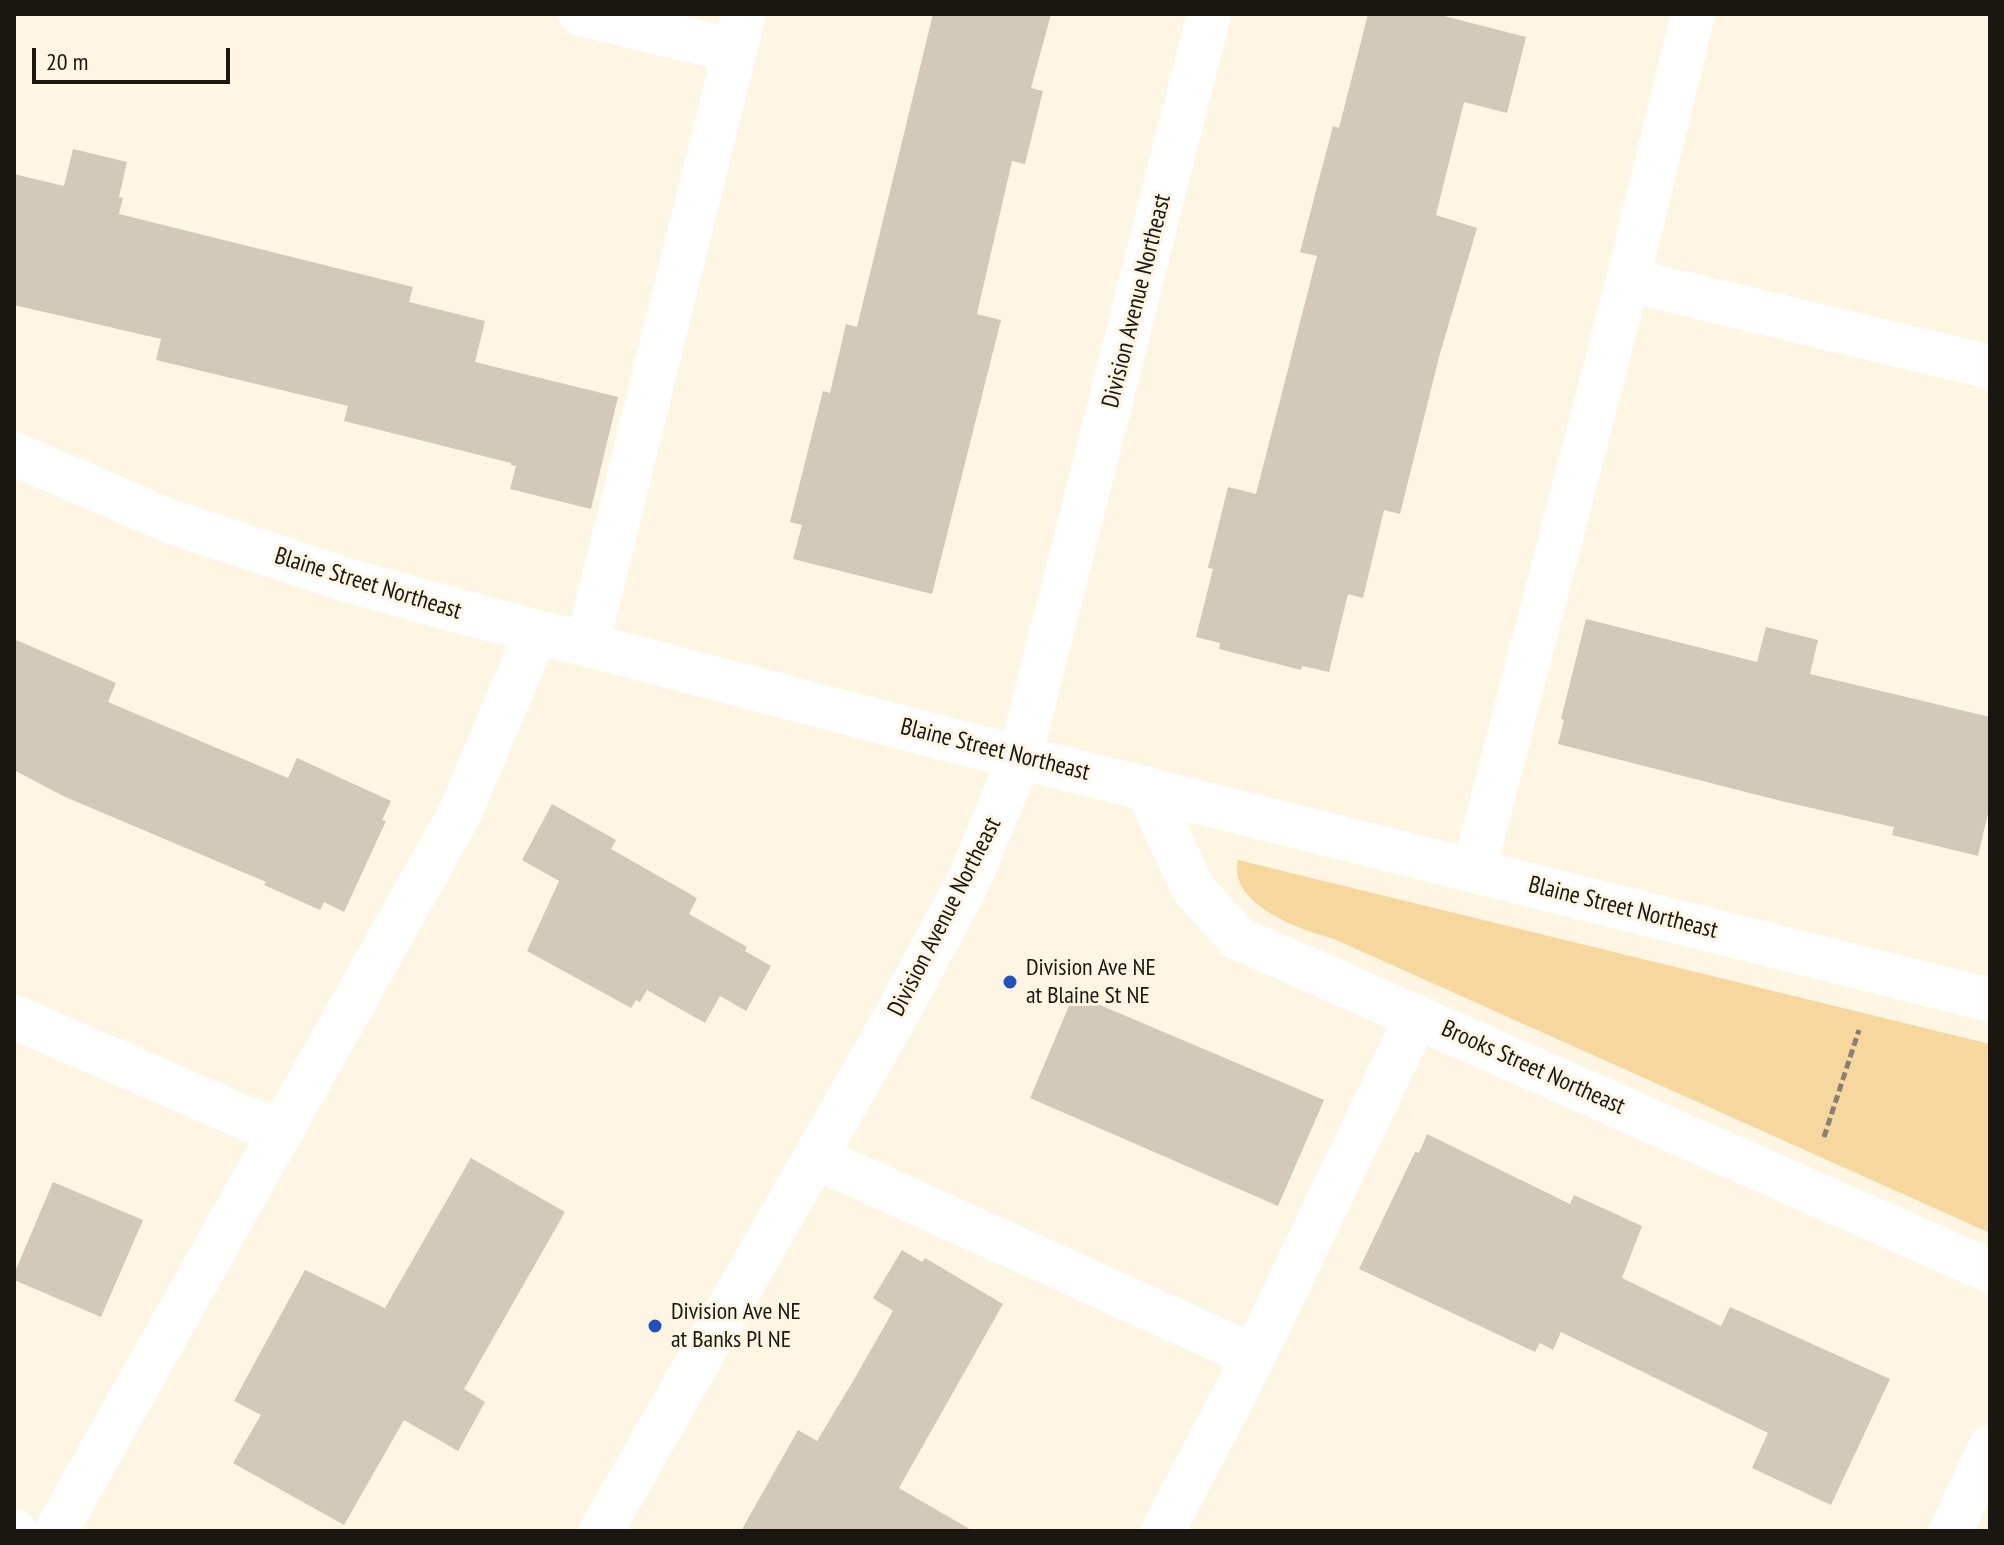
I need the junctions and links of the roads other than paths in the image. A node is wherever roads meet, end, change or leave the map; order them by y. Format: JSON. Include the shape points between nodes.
{"nodes":[{"id":1,"x":580,"y":14,"type":"edge"},
{"id":2,"x":1209,"y":14,"type":"edge"},
{"id":3,"x":1693,"y":14,"type":"edge"},
{"id":4,"x":740,"y":32,"type":"edge"},
{"id":5,"x":1628,"y":280,"type":"junction"},
{"id":6,"x":1990,"y":367,"type":"edge"},
{"id":7,"x":14,"y":454,"type":"edge"},
{"id":8,"x":536,"y":633,"type":"junction"},
{"id":9,"x":587,"y":645,"type":"junction"},
{"id":10,"x":1020,"y":757,"type":"junction"},
{"id":11,"x":1146,"y":788,"type":"junction"},
{"id":12,"x":1474,"y":870,"type":"junction"},
{"id":13,"x":1990,"y":1000,"type":"edge"},
{"id":14,"x":1417,"y":1016,"type":"junction"},
{"id":15,"x":14,"y":1017,"type":"edge"},
{"id":16,"x":280,"y":1133,"type":"junction"},
{"id":17,"x":815,"y":1157,"type":"junction"},
{"id":18,"x":1990,"y":1271,"type":"edge"},
{"id":19,"x":1254,"y":1356,"type":"junction"},
{"id":20,"x":1990,"y":1447,"type":"edge"},
{"id":21,"x":56,"y":1531,"type":"edge"},
{"id":22,"x":601,"y":1531,"type":"edge"},
{"id":23,"x":1163,"y":1531,"type":"edge"},
{"id":24,"x":1951,"y":1531,"type":"edge"}],
"edges":[{"from":1,"to":4,"type":"street"},
{"from":2,"to":10,"type":"street","name":"Division Avenue Northeast"},
{"from":3,"to":5,"type":"street"},
{"from":4,"to":9,"type":"street"},
{"from":5,"to":6,"type":"street"},
{"from":5,"to":12,"type":"street"},
{"from":7,"to":8,"type":"street","name":"Blaine Street Northeast","via":[[172,522],[347,580]]},
{"from":8,"to":9,"type":"street","name":"Blaine Street Northeast"},
{"from":8,"to":16,"type":"street","via":[[460,813]]},
{"from":9,"to":10,"type":"street","name":"Blaine Street Northeast"},
{"from":10,"to":11,"type":"street","name":"Blaine Street Northeast"},
{"from":10,"to":17,"type":"street","name":"Division Avenue Northeast","via":[[969,880]]},
{"from":11,"to":12,"type":"street","name":"Blaine Street Northeast"},
{"from":11,"to":14,"type":"street","name":"Brooks Street Northeast","via":[[1194,890],[1238,938]]},
{"from":12,"to":13,"type":"street","name":"Blaine Street Northeast"},
{"from":14,"to":18,"type":"street","name":"Brooks Street Northeast"},
{"from":14,"to":19,"type":"street"},
{"from":15,"to":16,"type":"street"},
{"from":16,"to":21,"type":"street"},
{"from":17,"to":19,"type":"street"},
{"from":17,"to":22,"type":"street","name":"Division Avenue Northeast"},
{"from":19,"to":23,"type":"street"},
{"from":20,"to":24,"type":"street"}]}
